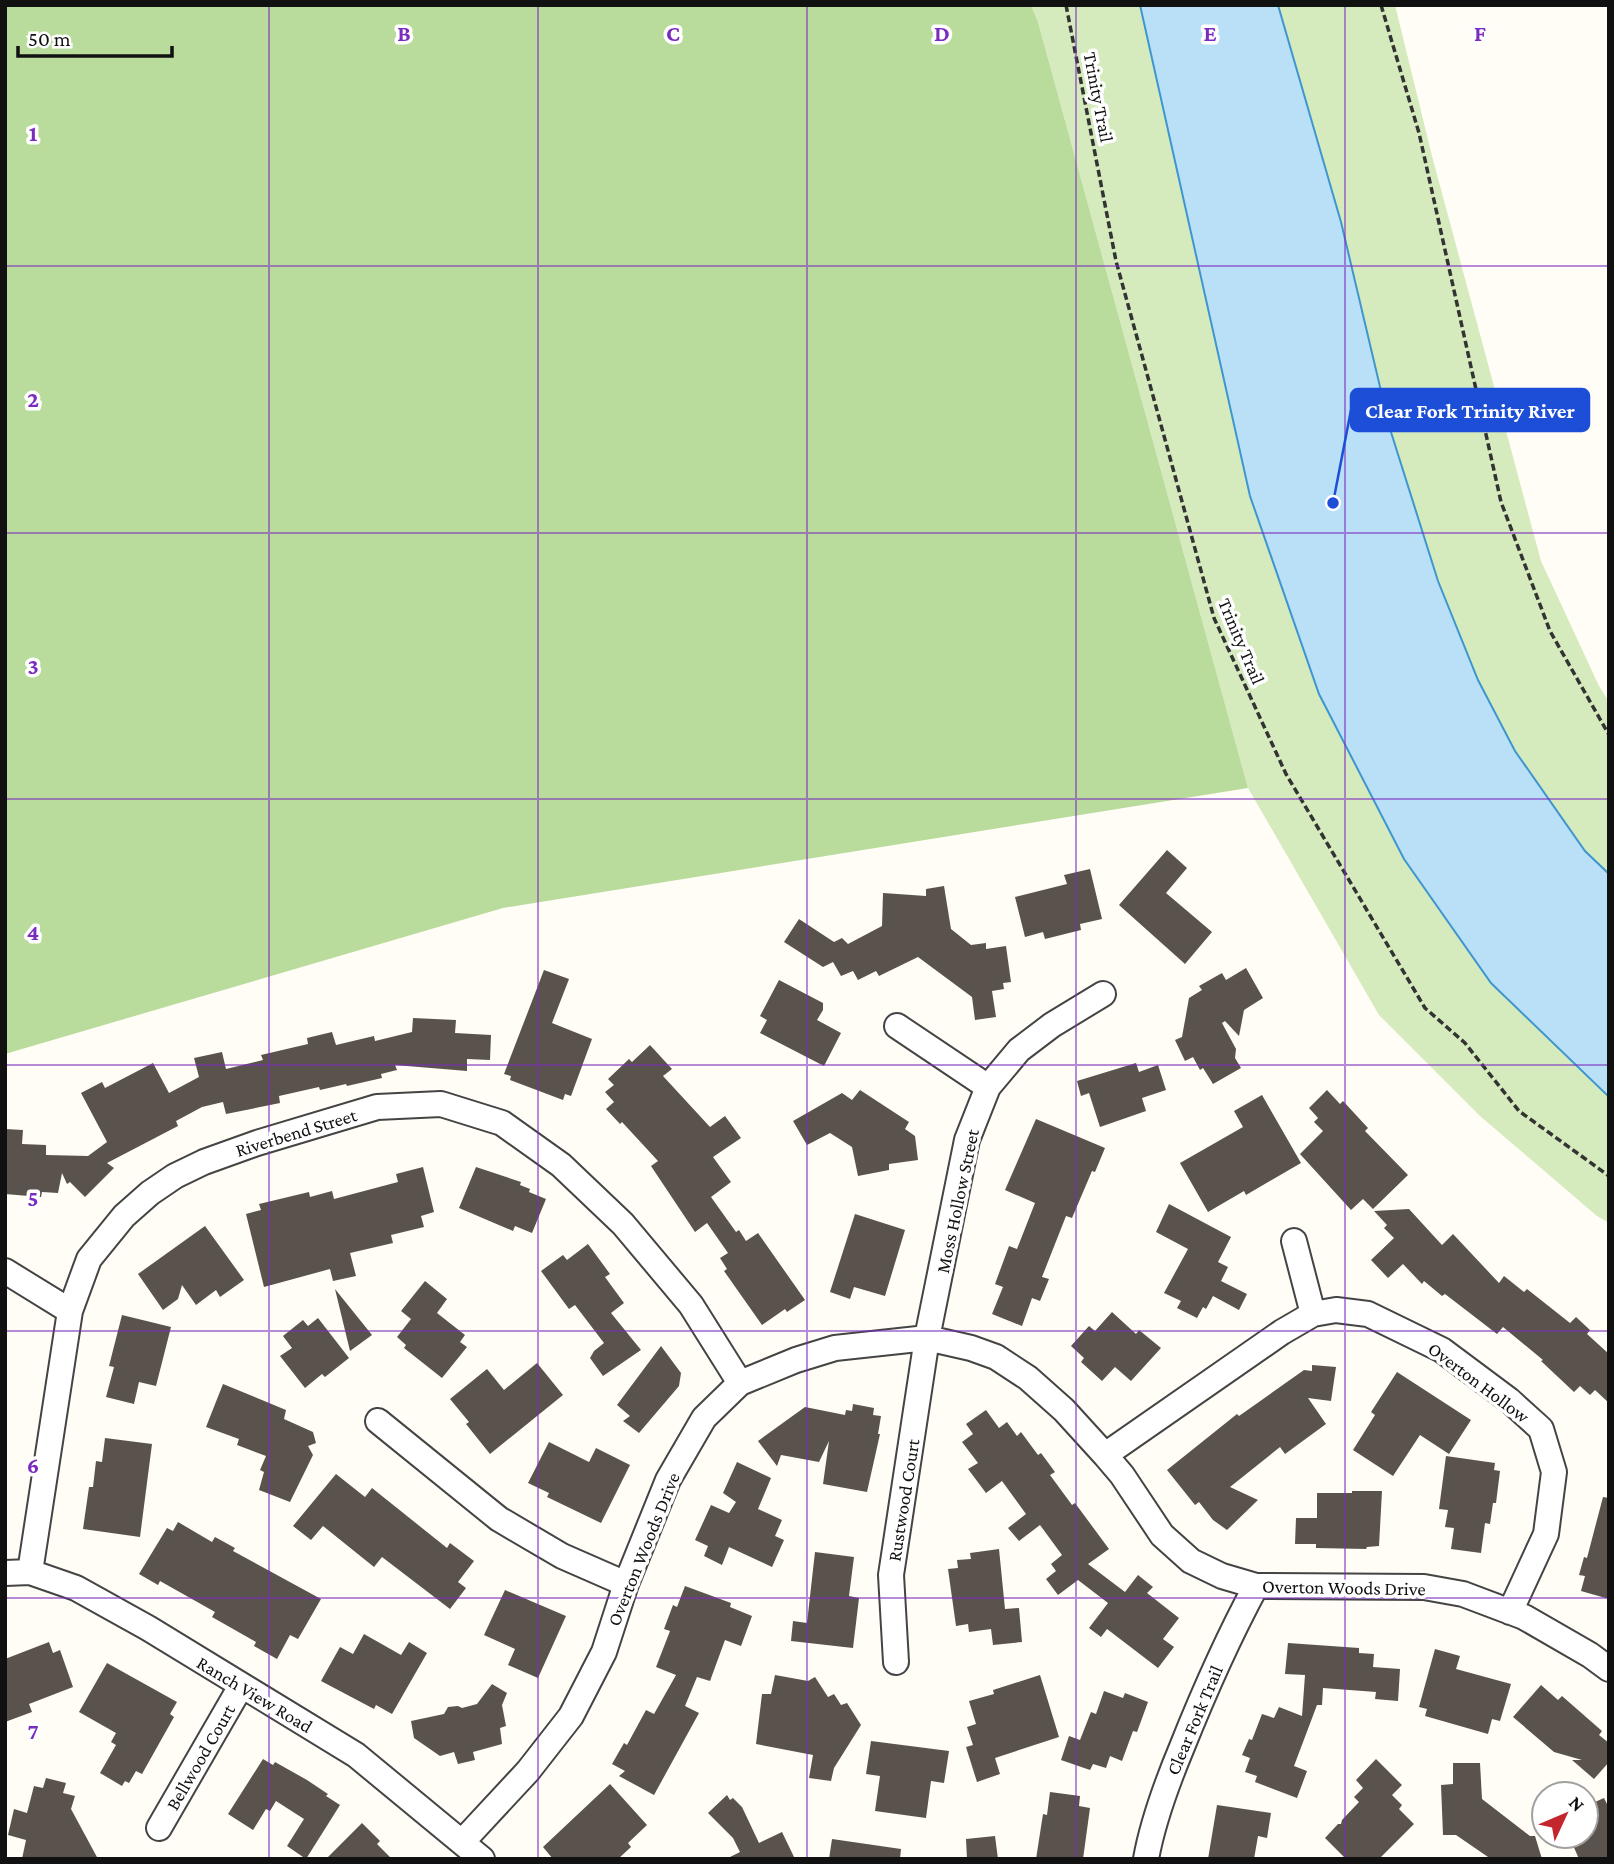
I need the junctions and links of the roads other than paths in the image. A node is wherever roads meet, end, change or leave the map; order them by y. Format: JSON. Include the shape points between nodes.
{"nodes":[{"id":1,"x":1102,"y":994,"type":"dead end"},
{"id":2,"x":897,"y":1026,"type":"dead end"},
{"id":3,"x":988,"y":1087,"type":"junction"},
{"id":4,"x":1294,"y":1241,"type":"dead end"},
{"id":5,"x":5,"y":1271,"type":"edge"},
{"id":6,"x":70,"y":1311,"type":"junction"},
{"id":7,"x":1313,"y":1314,"type":"junction"},
{"id":8,"x":927,"y":1339,"type":"junction"},
{"id":9,"x":740,"y":1383,"type":"junction"},
{"id":10,"x":378,"y":1421,"type":"dead end"},
{"id":11,"x":1105,"y":1455,"type":"junction"},
{"id":12,"x":30,"y":1572,"type":"junction"},
{"id":13,"x":5,"y":1573,"type":"edge"},
{"id":14,"x":626,"y":1584,"type":"junction"},
{"id":15,"x":1256,"y":1586,"type":"junction"},
{"id":16,"x":1510,"y":1612,"type":"junction"},
{"id":17,"x":896,"y":1662,"type":"dead end"},
{"id":18,"x":1609,"y":1669,"type":"edge"},
{"id":19,"x":242,"y":1686,"type":"junction"},
{"id":20,"x":159,"y":1828,"type":"dead end"},
{"id":21,"x":463,"y":1841,"type":"junction"},
{"id":22,"x":482,"y":1859,"type":"edge"},
{"id":23,"x":1146,"y":1859,"type":"edge"}],
"edges":[{"from":1,"to":3,"type":"street","name":"Moss Hollow Street","via":[[1019,1050]]},
{"from":2,"to":3,"type":"street"},
{"from":3,"to":8,"type":"street","name":"Moss Hollow Street","via":[[967,1140]]},
{"from":4,"to":7,"type":"street"},
{"from":5,"to":6,"type":"street"},
{"from":6,"to":9,"type":"street","name":"Riverbend Street","via":[[89,1258],[124,1216],[176,1176],[257,1143],[377,1107],[441,1104],[502,1123],[561,1165],[623,1224],[691,1305]]},
{"from":6,"to":12,"type":"street","name":"Riverbend Street"},
{"from":7,"to":11,"type":"street","name":"Overton Hollow"},
{"from":7,"to":16,"type":"street","name":"Overton Hollow","via":[[1336,1310],[1368,1314],[1442,1350],[1541,1429],[1554,1472],[1546,1534]]},
{"from":8,"to":9,"type":"street","name":"Overton Woods Drive","via":[[835,1348]]},
{"from":8,"to":11,"type":"street","name":"Overton Woods Drive","via":[[971,1348],[1007,1364],[1064,1410]]},
{"from":8,"to":17,"type":"street","name":"Rustwood Court","via":[[891,1575]]},
{"from":9,"to":14,"type":"street","name":"Overton Woods Drive","via":[[704,1418],[668,1480]]},
{"from":10,"to":14,"type":"street","via":[[499,1520],[562,1556]]},
{"from":11,"to":15,"type":"street","name":"Overton Woods Drive","via":[[1161,1535],[1191,1561]]},
{"from":12,"to":13,"type":"street","name":"Ranch View Road"},
{"from":12,"to":19,"type":"street","name":"Ranch View Road","via":[[76,1588]]},
{"from":14,"to":21,"type":"street","name":"Overton Woods Drive","via":[[604,1652],[571,1716]]},
{"from":15,"to":16,"type":"street","name":"Overton Woods Drive","via":[[1424,1587],[1463,1594]]},
{"from":15,"to":23,"type":"street","name":"Clear Fork Trail","via":[[1185,1740],[1150,1834]]},
{"from":16,"to":18,"type":"street","name":"Overton Woods Drive","via":[[1590,1654]]},
{"from":19,"to":20,"type":"street","name":"Bellwood Court"},
{"from":19,"to":21,"type":"street","name":"Ranch View Road","via":[[356,1755]]},
{"from":21,"to":22,"type":"street","name":"Ranch View Road"}]}
